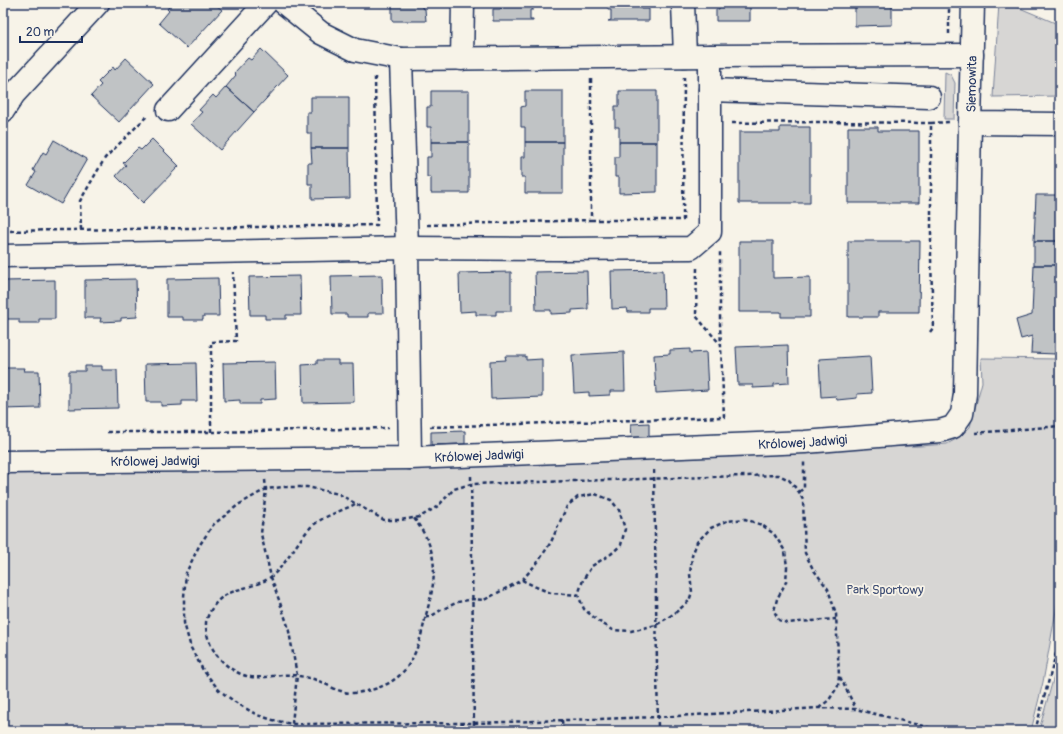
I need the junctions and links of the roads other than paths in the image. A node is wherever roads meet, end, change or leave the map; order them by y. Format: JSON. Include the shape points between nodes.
{"nodes":[{"id":1,"x":98,"y":3,"type":"edge"},
{"id":2,"x":266,"y":3,"type":"edge"},
{"id":3,"x":284,"y":3,"type":"edge"},
{"id":4,"x":463,"y":3,"type":"edge"},
{"id":5,"x":683,"y":3,"type":"edge"},
{"id":6,"x":973,"y":3,"type":"edge"},
{"id":7,"x":710,"y":56,"type":"junction"},
{"id":8,"x":972,"y":56,"type":"junction"},
{"id":9,"x":401,"y":59,"type":"junction"},
{"id":10,"x":462,"y":59,"type":"junction"},
{"id":11,"x":684,"y":66,"type":"junction"},
{"id":12,"x":710,"y":90,"type":"junction"},
{"id":13,"x":7,"y":97,"type":"edge"},
{"id":14,"x":929,"y":97,"type":"dead end"},
{"id":15,"x":168,"y":110,"type":"road end"},
{"id":16,"x":960,"y":123,"type":"junction"},
{"id":17,"x":1060,"y":124,"type":"edge"},
{"id":18,"x":407,"y":248,"type":"junction"},
{"id":19,"x":3,"y":256,"type":"edge"},
{"id":20,"x":410,"y":458,"type":"junction"},
{"id":21,"x":3,"y":462,"type":"edge"}],
"edges":[{"from":1,"to":13,"type":"street"},
{"from":2,"to":15,"type":"street"},
{"from":3,"to":9,"type":"street","via":[[321,33],[355,50]]},
{"from":4,"to":10,"type":"street"},
{"from":5,"to":11,"type":"street"},
{"from":6,"to":8,"type":"street","name":"Siemowita"},
{"from":7,"to":8,"type":"street"},
{"from":7,"to":11,"type":"street"},
{"from":7,"to":12,"type":"street"},
{"from":8,"to":16,"type":"street","name":"Siemowita"},
{"from":9,"to":10,"type":"street"},
{"from":9,"to":18,"type":"street"},
{"from":10,"to":11,"type":"street"},
{"from":12,"to":14,"type":"street"},
{"from":12,"to":18,"type":"street","via":[[710,232],[691,248]]},
{"from":16,"to":17,"type":"street","name":"Siemowita"},
{"from":16,"to":20,"type":"street","name":"Królowej Jadwigi","via":[[965,394],[962,414],[953,427],[940,431],[805,442]]},
{"from":18,"to":19,"type":"street"},
{"from":18,"to":20,"type":"street"},
{"from":20,"to":21,"type":"street","name":"Królowej Jadwigi"}]}
